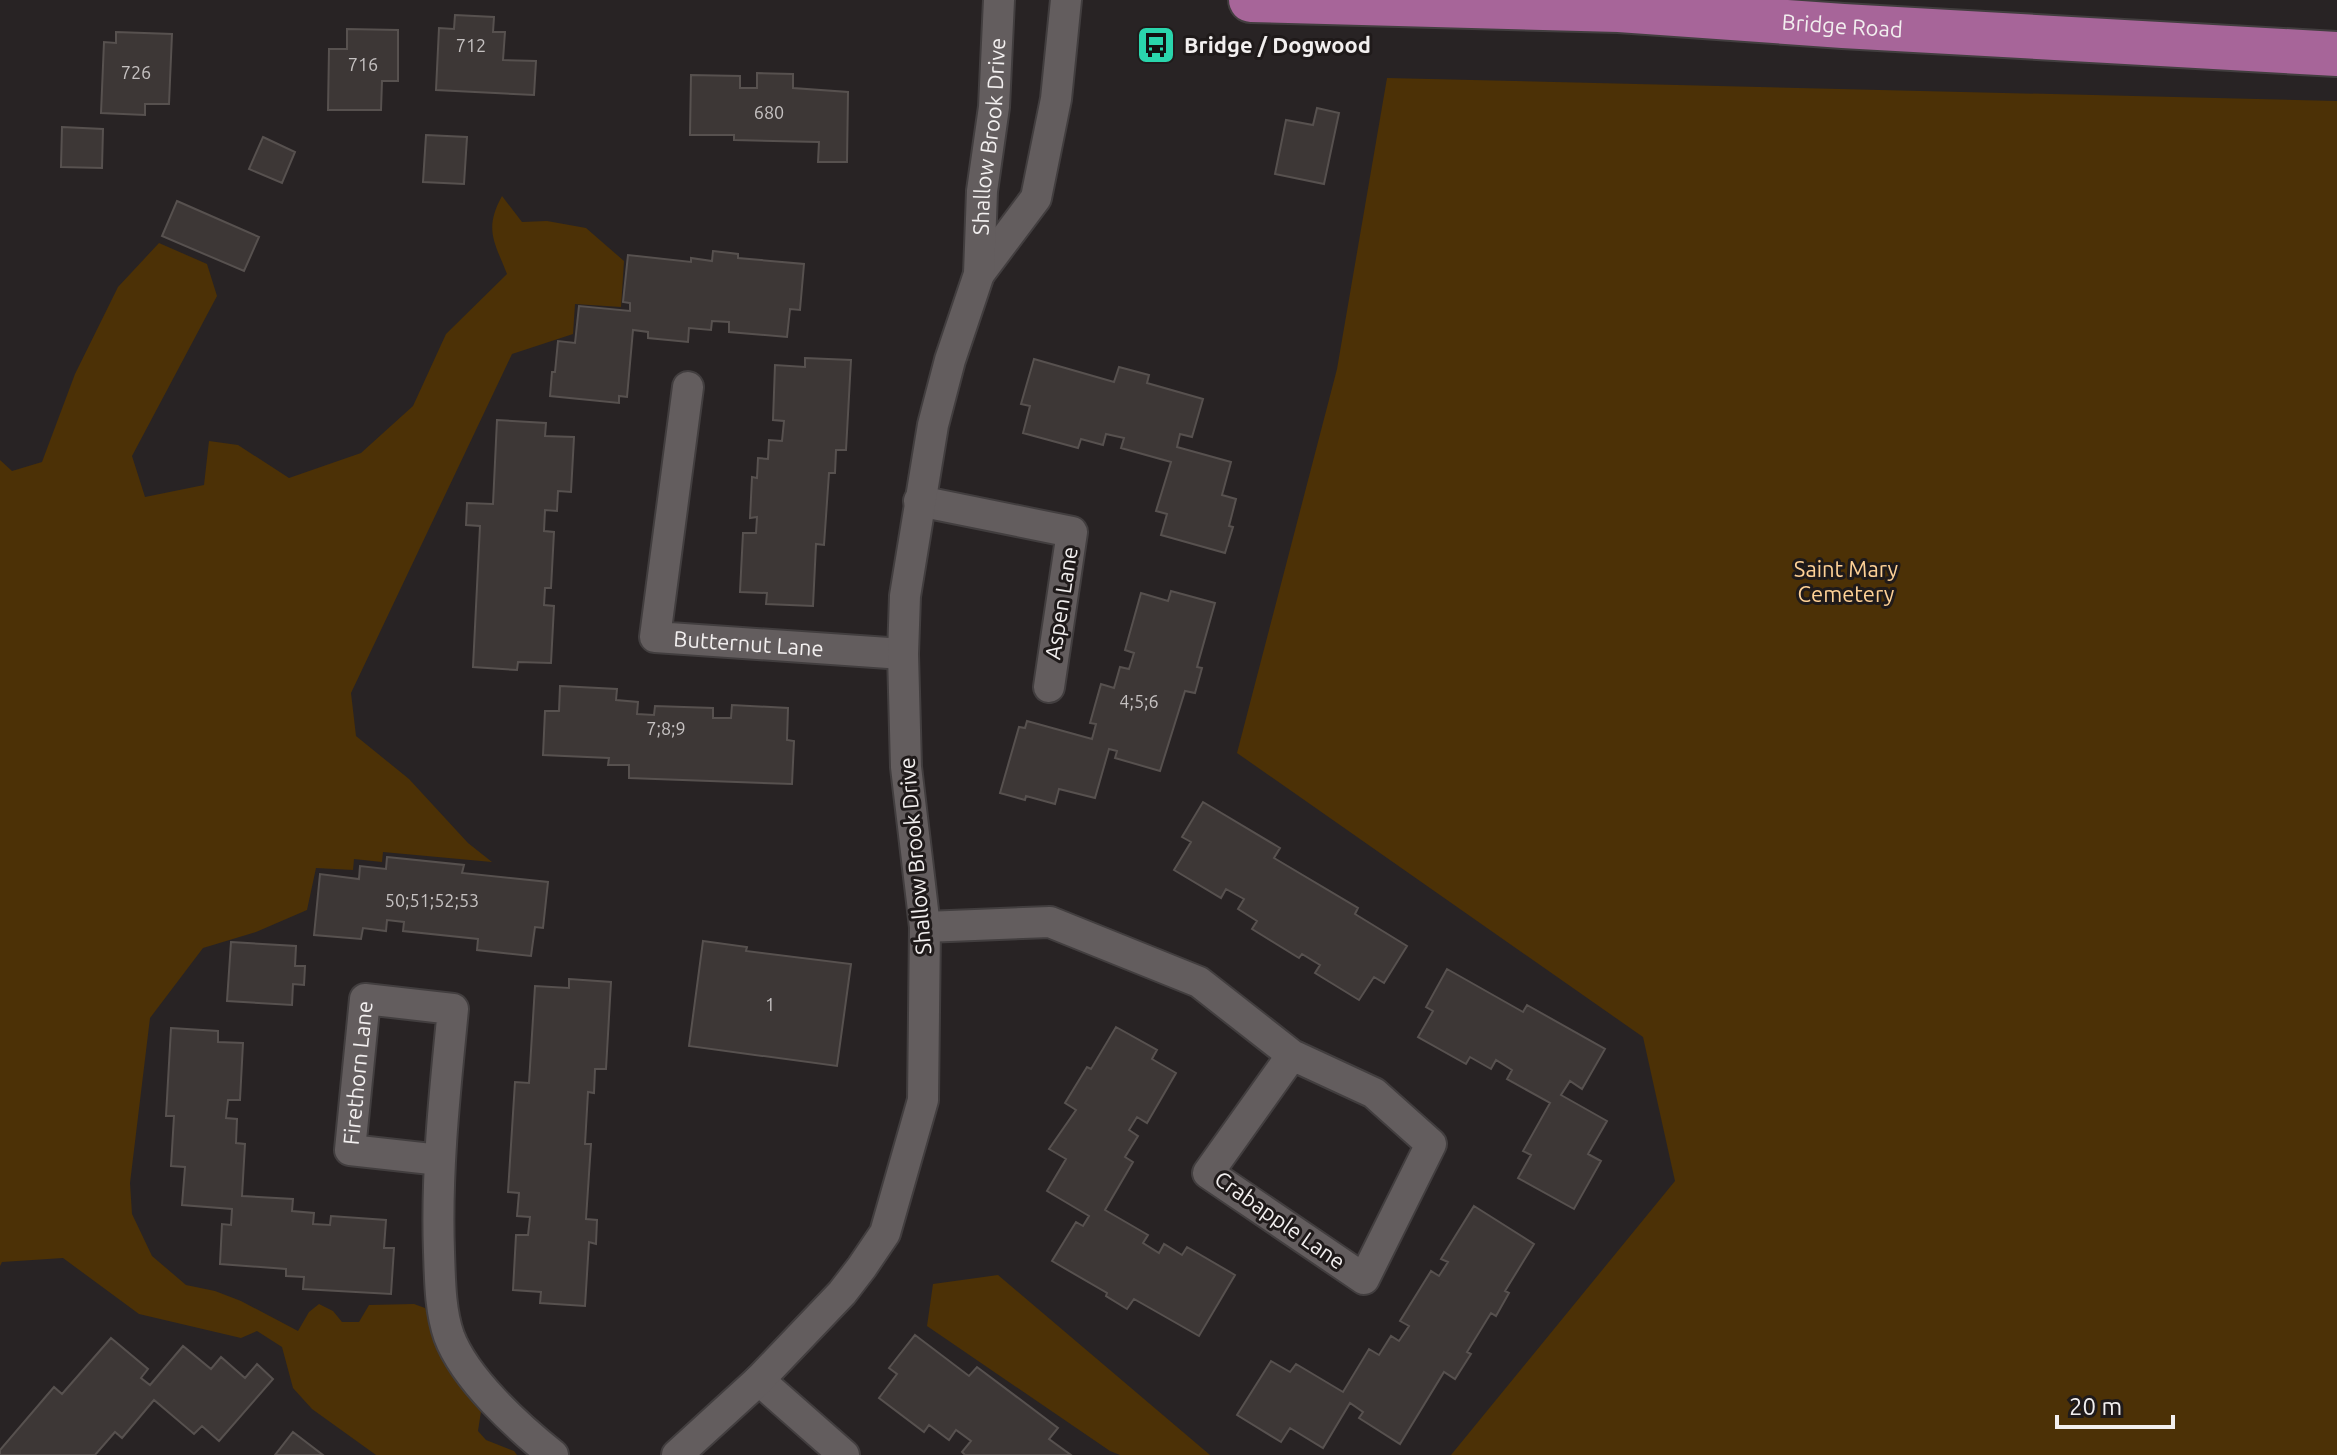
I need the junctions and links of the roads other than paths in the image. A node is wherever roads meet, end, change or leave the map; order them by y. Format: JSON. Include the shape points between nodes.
{"nodes":[{"id":1,"x":999,"y":0,"type":"edge"},
{"id":2,"x":1066,"y":0,"type":"edge"},
{"id":3,"x":1251,"y":0,"type":"edge"},
{"id":4,"x":2337,"y":54,"type":"edge"},
{"id":5,"x":979,"y":274,"type":"junction"},
{"id":6,"x":688,"y":387,"type":"dead end"},
{"id":7,"x":919,"y":501,"type":"junction"},
{"id":8,"x":903,"y":654,"type":"junction"},
{"id":9,"x":1049,"y":687,"type":"dead end"},
{"id":10,"x":925,"y":927,"type":"junction"},
{"id":11,"x":1292,"y":1055,"type":"junction"},
{"id":12,"x":440,"y":1160,"type":"junction"},
{"id":13,"x":759,"y":1380,"type":"junction"},
{"id":14,"x":553,"y":1455,"type":"edge"},
{"id":15,"x":677,"y":1455,"type":"edge"},
{"id":16,"x":844,"y":1455,"type":"edge"}],
"edges":[{"from":1,"to":5,"type":"street","name":"Shallow Brook Drive"},
{"from":2,"to":5,"type":"street","name":"Shallow Brook Drive","via":[[1056,99],[1036,198]]},
{"from":3,"to":4,"type":"main road","name":"Bridge Road","via":[[1619,10]]},
{"from":5,"to":7,"type":"street","name":"Shallow Brook Drive","via":[[950,360]]},
{"from":6,"to":8,"type":"street","name":"Butternut Lane","via":[[655,637]]},
{"from":7,"to":8,"type":"street","name":"Shallow Brook Drive","via":[[905,596]]},
{"from":7,"to":9,"type":"street","name":"Aspen Lane","via":[[1072,532]]},
{"from":8,"to":10,"type":"street","name":"Shallow Brook Drive","via":[[906,767]]},
{"from":10,"to":11,"type":"street","name":"Crabapple Lane","via":[[1050,922],[1199,982]]},
{"from":10,"to":13,"type":"street","name":"Shallow Brook Drive","via":[[923,1100],[885,1233],[842,1293]]},
{"from":11,"to":11,"type":"street","name":"Crabapple Lane","via":[[1374,1093],[1431,1144],[1364,1279],[1208,1173]]},
{"from":12,"to":12,"type":"street","name":"Firethorn Lane","via":[[350,1150],[365,999],[453,1009]]},
{"from":12,"to":14,"type":"street","name":"Firethorn Lane","via":[[439,1264],[450,1338],[484,1389]]},
{"from":13,"to":15,"type":"street","name":"Shallow Brook Drive"},
{"from":13,"to":16,"type":"street"}]}
